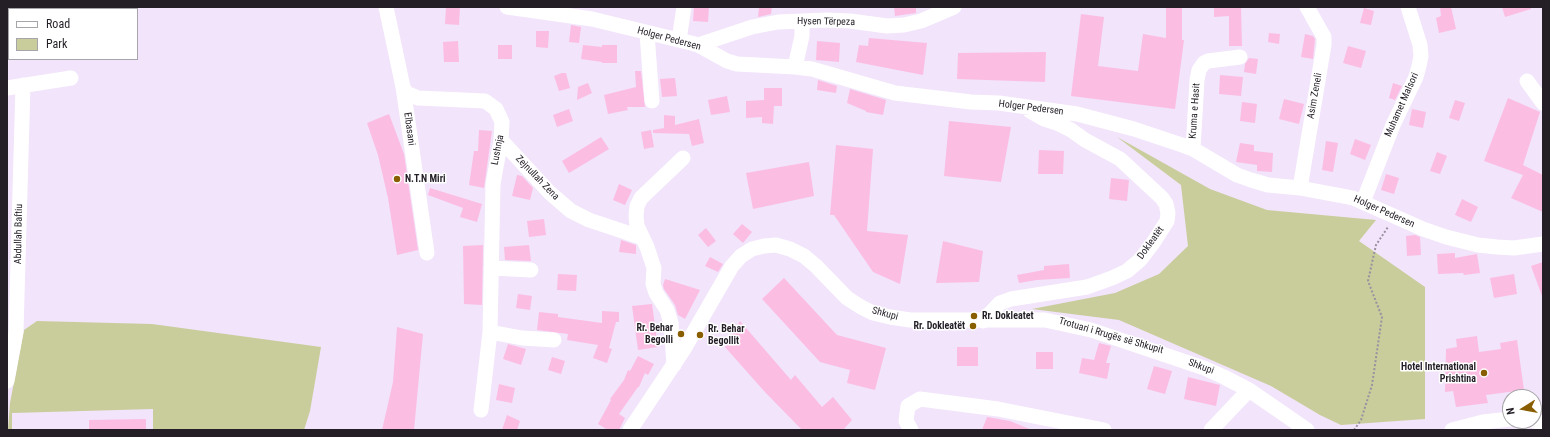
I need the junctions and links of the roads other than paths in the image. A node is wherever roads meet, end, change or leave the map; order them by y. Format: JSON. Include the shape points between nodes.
{"nodes":[{"id":1,"x":386,"y":7,"type":"edge"},
{"id":2,"x":507,"y":7,"type":"edge"},
{"id":3,"x":684,"y":7,"type":"edge"},
{"id":4,"x":954,"y":7,"type":"edge"},
{"id":5,"x":1307,"y":7,"type":"edge"},
{"id":6,"x":1408,"y":7,"type":"edge"},
{"id":7,"x":802,"y":20,"type":"junction"},
{"id":8,"x":647,"y":33,"type":"junction"},
{"id":9,"x":679,"y":40,"type":"junction"},
{"id":10,"x":698,"y":45,"type":"junction"},
{"id":11,"x":1240,"y":57,"type":"dead end"},
{"id":12,"x":795,"y":67,"type":"junction"},
{"id":13,"x":71,"y":78,"type":"dead end"},
{"id":14,"x":1527,"y":81,"type":"dead end"},
{"id":15,"x":23,"y":85,"type":"junction"},
{"id":16,"x":403,"y":87,"type":"junction"},
{"id":17,"x":7,"y":88,"type":"edge"},
{"id":18,"x":652,"y":101,"type":"dead end"},
{"id":19,"x":1543,"y":103,"type":"edge"},
{"id":20,"x":1024,"y":107,"type":"junction"},
{"id":21,"x":501,"y":140,"type":"junction"},
{"id":22,"x":1193,"y":149,"type":"junction"},
{"id":23,"x":683,"y":158,"type":"dead end"},
{"id":24,"x":1300,"y":188,"type":"junction"},
{"id":25,"x":1363,"y":202,"type":"junction"},
{"id":26,"x":643,"y":238,"type":"junction"},
{"id":27,"x":1543,"y":244,"type":"edge"},
{"id":28,"x":427,"y":253,"type":"dead end"},
{"id":29,"x":491,"y":268,"type":"junction"},
{"id":30,"x":530,"y":270,"type":"dead end"},
{"id":31,"x":12,"y":301,"type":"edge"},
{"id":32,"x":983,"y":321,"type":"junction"},
{"id":33,"x":490,"y":332,"type":"junction"},
{"id":34,"x":554,"y":340,"type":"dead end"},
{"id":35,"x":674,"y":365,"type":"junction"},
{"id":36,"x":7,"y":382,"type":"edge"},
{"id":37,"x":1249,"y":390,"type":"junction"},
{"id":38,"x":480,"y":410,"type":"dead end"},
{"id":39,"x":1502,"y":420,"type":"edge"},
{"id":40,"x":630,"y":430,"type":"edge"},
{"id":41,"x":911,"y":430,"type":"edge"},
{"id":42,"x":1104,"y":430,"type":"edge"},
{"id":43,"x":1211,"y":430,"type":"edge"},
{"id":44,"x":1307,"y":430,"type":"edge"},
{"id":45,"x":1452,"y":430,"type":"edge"}],
"edges":[{"from":1,"to":16,"type":"street","name":"Elbasani"},
{"from":2,"to":8,"type":"street","name":"Holger Pedersen","via":[[592,19]]},
{"from":3,"to":9,"type":"street"},
{"from":4,"to":7,"type":"street","name":"Hysen Tërpeza","via":[[904,25]]},
{"from":5,"to":24,"type":"street","name":"Asim Zeneli","via":[[1324,36],[1324,45]]},
{"from":6,"to":25,"type":"street","name":"Muhamet Malsori","via":[[1420,45],[1419,66]]},
{"from":7,"to":10,"type":"street","name":"Hysen Tërpeza","via":[[752,27]]},
{"from":7,"to":12,"type":"street","via":[[802,36]]},
{"from":8,"to":9,"type":"street","name":"Holger Pedersen"},
{"from":8,"to":18,"type":"street"},
{"from":9,"to":10,"type":"street","name":"Holger Pedersen"},
{"from":10,"to":12,"type":"street","name":"Holger Pedersen","via":[[737,64]]},
{"from":11,"to":22,"type":"street","name":"Kruma e Hasit","via":[[1208,61],[1199,70]]},
{"from":12,"to":20,"type":"street","name":"Holger Pedersen","via":[[812,69],[895,93]]},
{"from":13,"to":15,"type":"street"},
{"from":14,"to":19,"type":"street"},
{"from":15,"to":17,"type":"street"},
{"from":15,"to":31,"type":"street","name":"Abdullah Baftiu"},
{"from":16,"to":21,"type":"street","name":"Lushnja","via":[[406,93],[418,98],[479,100],[490,104],[496,109],[502,122]]},
{"from":16,"to":28,"type":"street","name":"Elbasani"},
{"from":20,"to":22,"type":"street","name":"Holger Pedersen","via":[[1100,119]]},
{"from":20,"to":32,"type":"street","name":"Dokleatët","via":[[1120,159],[1162,198],[1168,213],[1167,221],[1144,254],[1127,271],[1087,287],[1011,298],[1000,302]]},
{"from":21,"to":26,"type":"street","name":"Zejnullah Zena","via":[[550,193],[571,211],[589,220]]},
{"from":21,"to":29,"type":"street","name":"Lushnja","via":[[493,184]]},
{"from":22,"to":24,"type":"street","name":"Holger Pedersen","via":[[1244,177],[1268,185]]},
{"from":23,"to":26,"type":"street","via":[[641,198],[637,206],[637,226]]},
{"from":24,"to":25,"type":"street","name":"Holger Pedersen","via":[[1342,195]]},
{"from":25,"to":27,"type":"street","name":"Holger Pedersen","via":[[1423,229],[1478,245],[1514,248]]},
{"from":26,"to":35,"type":"street","via":[[654,268],[653,284],[671,323]]},
{"from":29,"to":30,"type":"street"},
{"from":29,"to":33,"type":"street","name":"Lushnja"},
{"from":31,"to":36,"type":"street","name":"Abdullah Baftiu","via":[[16,332]]},
{"from":32,"to":35,"type":"street","name":"Shkupi","via":[[910,320],[873,312],[847,298],[804,256],[776,245],[764,246],[752,249],[732,266]]},
{"from":32,"to":37,"type":"street","name":"Shkupi","via":[[1045,320],[1067,324],[1204,368]]},
{"from":33,"to":34,"type":"street"},
{"from":33,"to":38,"type":"street","name":"Lushnja"},
{"from":35,"to":40,"type":"street","name":"Shkupi"},
{"from":37,"to":43,"type":"street"},
{"from":37,"to":44,"type":"street","name":"Shkupi"},
{"from":39,"to":45,"type":"street"},
{"from":41,"to":42,"type":"street","via":[[906,421],[908,406],[920,399],[998,409]]}]}
